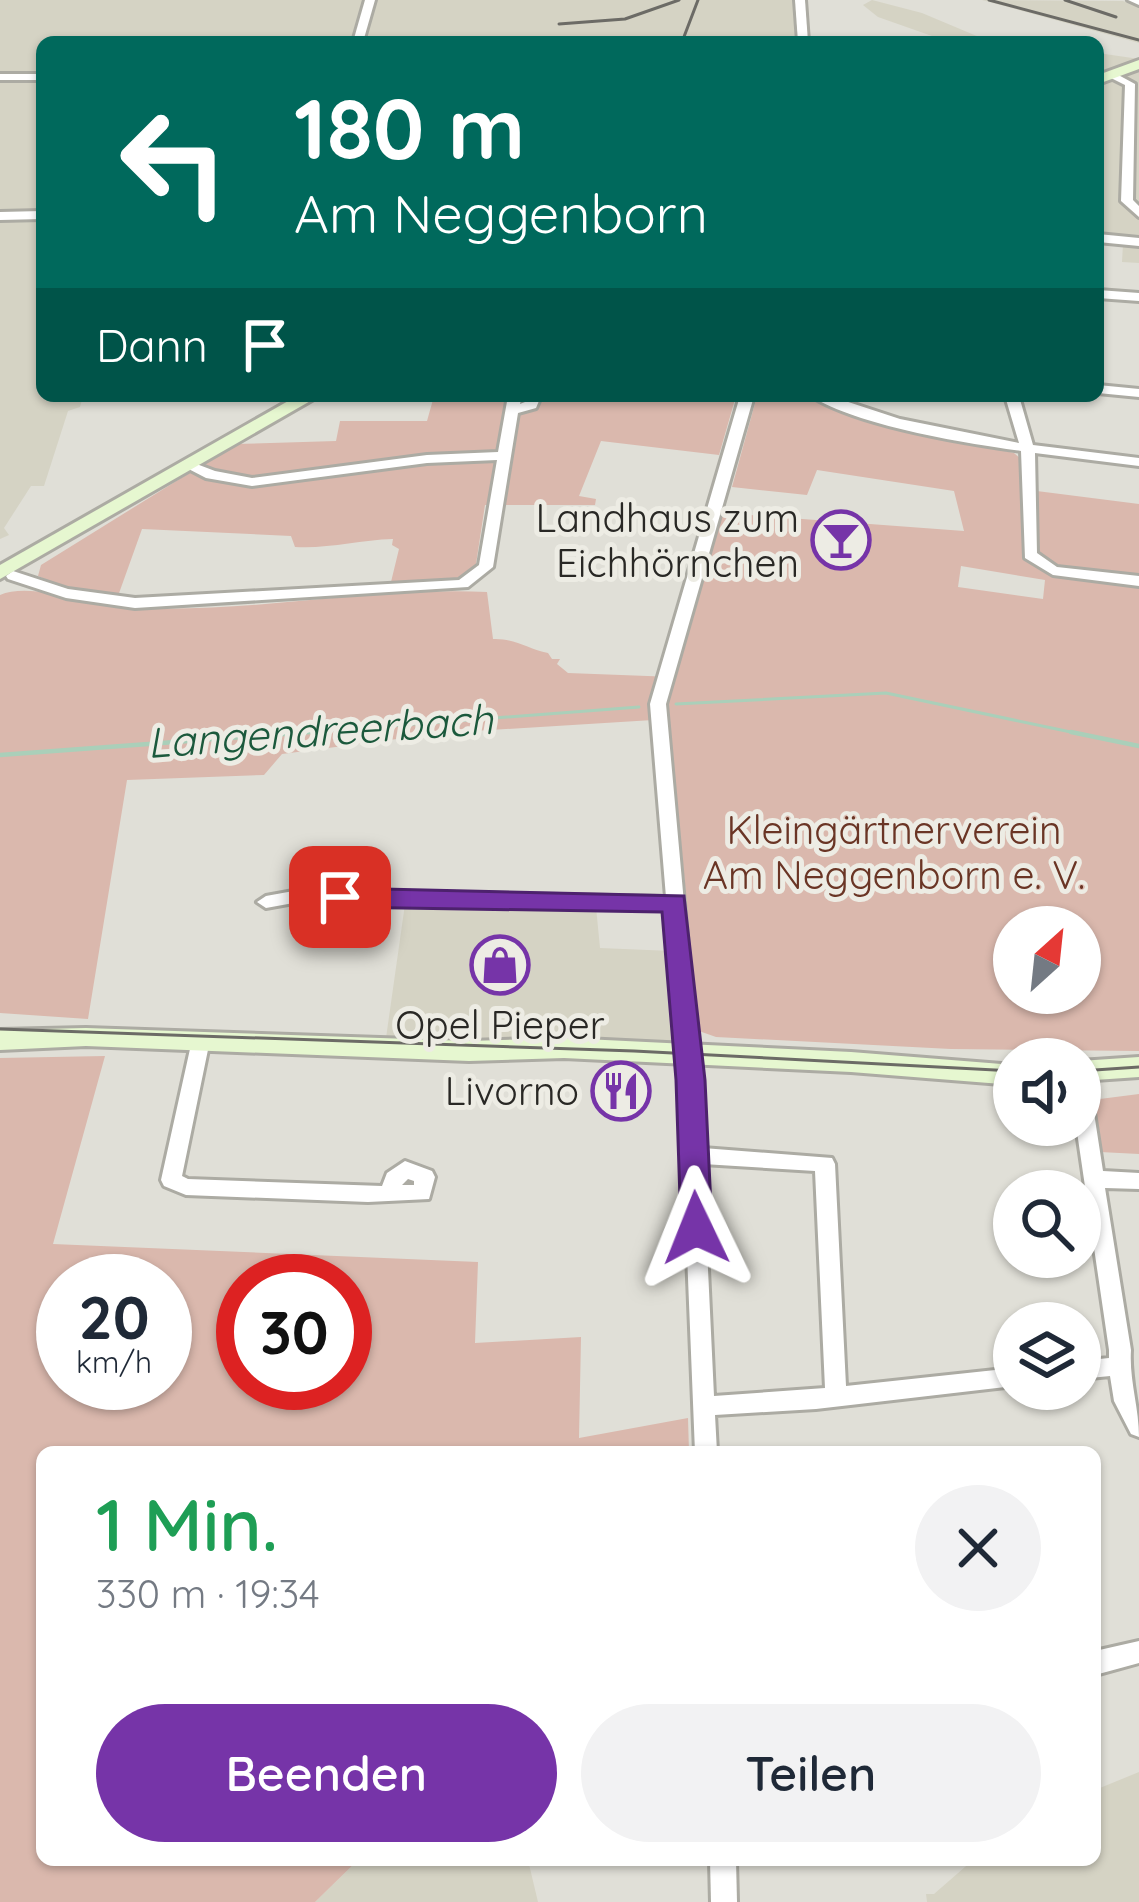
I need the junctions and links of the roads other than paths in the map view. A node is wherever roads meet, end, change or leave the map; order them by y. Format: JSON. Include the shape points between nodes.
{"nodes":[{"id":1,"x":370,"y":0,"type":"edge"},
{"id":2,"x":800,"y":0,"type":"edge"},
{"id":3,"x":360,"y":36,"type":"edge"},
{"id":4,"x":802,"y":36,"type":"edge"},
{"id":5,"x":1139,"y":64,"type":"edge"},
{"id":6,"x":0,"y":77,"type":"edge"},
{"id":7,"x":36,"y":77,"type":"edge"},
{"id":8,"x":1105,"y":77,"type":"edge"},
{"id":9,"x":1134,"y":114,"type":"edge"},
{"id":10,"x":1134,"y":156,"type":"edge"},
{"id":11,"x":1136,"y":209,"type":"edge"},
{"id":12,"x":0,"y":213,"type":"edge"},
{"id":13,"x":36,"y":213,"type":"edge"},
{"id":14,"x":1104,"y":239,"type":"edge"},
{"id":15,"x":1139,"y":242,"type":"edge"},
{"id":16,"x":1104,"y":294,"type":"edge"},
{"id":17,"x":1139,"y":297,"type":"edge"},
{"id":18,"x":1104,"y":390,"type":"edge"},
{"id":19,"x":1139,"y":393,"type":"edge"},
{"id":20,"x":299,"y":402,"type":"edge"},
{"id":21,"x":745,"y":402,"type":"edge"},
{"id":22,"x":838,"y":402,"type":"edge"},
{"id":23,"x":1013,"y":402,"type":"edge"},
{"id":24,"x":513,"y":404,"type":"edge"},
{"id":25,"x":1024,"y":448,"type":"junction"},
{"id":26,"x":504,"y":456,"type":"junction"},
{"id":27,"x":1139,"y":462,"type":"edge"},
{"id":28,"x":186,"y":464,"type":"junction"},
{"id":29,"x":3,"y":574,"type":"edge"},
{"id":30,"x":1139,"y":581,"type":"edge"},
{"id":31,"x":266,"y":902,"type":"dead end"},
{"id":32,"x":675,"y":903,"type":"junction"},
{"id":33,"x":0,"y":1026,"type":"edge"},
{"id":34,"x":86,"y":1037,"type":"junction"},
{"id":35,"x":0,"y":1040,"type":"edge"},
{"id":36,"x":201,"y":1040,"type":"junction"},
{"id":37,"x":688,"y":1060,"type":"junction"},
{"id":38,"x":1139,"y":1067,"type":"edge"},
{"id":39,"x":993,"y":1074,"type":"edge"},
{"id":40,"x":1101,"y":1075,"type":"edge"},
{"id":41,"x":1101,"y":1079,"type":"edge"},
{"id":42,"x":1139,"y":1079,"type":"edge"},
{"id":43,"x":693,"y":1155,"type":"junction"},
{"id":44,"x":1101,"y":1179,"type":"edge"},
{"id":45,"x":1139,"y":1181,"type":"edge"},
{"id":46,"x":422,"y":1193,"type":"dead end"},
{"id":47,"x":1101,"y":1231,"type":"edge"},
{"id":48,"x":1119,"y":1366,"type":"junction"},
{"id":49,"x":1101,"y":1368,"type":"edge"},
{"id":50,"x":993,"y":1379,"type":"edge"},
{"id":51,"x":836,"y":1397,"type":"junction"},
{"id":52,"x":704,"y":1406,"type":"junction"},
{"id":53,"x":1139,"y":1427,"type":"edge"},
{"id":54,"x":706,"y":1446,"type":"edge"},
{"id":55,"x":1139,"y":1652,"type":"edge"},
{"id":56,"x":1101,"y":1662,"type":"edge"},
{"id":57,"x":723,"y":1866,"type":"edge"},
{"id":58,"x":724,"y":1902,"type":"edge"}],
"edges":[{"from":1,"to":3,"type":"street"},
{"from":2,"to":4,"type":"street"},
{"from":5,"to":8,"type":"main road"},
{"from":6,"to":7,"type":"street"},
{"from":8,"to":9,"type":"street","via":[[1130,84]]},
{"from":9,"to":10,"type":"street"},
{"from":10,"to":11,"type":"street"},
{"from":12,"to":13,"type":"street"},
{"from":14,"to":15,"type":"street"},
{"from":16,"to":17,"type":"street"},
{"from":18,"to":19,"type":"street"},
{"from":20,"to":28,"type":"main road"},
{"from":21,"to":32,"type":"street","via":[[659,693]]},
{"from":22,"to":25,"type":"street"},
{"from":23,"to":25,"type":"street"},
{"from":24,"to":26,"type":"street"},
{"from":25,"to":27,"type":"street"},
{"from":25,"to":30,"type":"street","via":[[1031,557],[1058,572]]},
{"from":26,"to":28,"type":"street","via":[[252,482]]},
{"from":26,"to":29,"type":"street","via":[[486,568],[464,584],[135,603]]},
{"from":28,"to":29,"type":"main road"},
{"from":31,"to":32,"type":"street","via":[[298,896]]},
{"from":32,"to":37,"type":"street"},
{"from":33,"to":34,"type":"main road"},
{"from":34,"to":35,"type":"main road"},
{"from":34,"to":36,"type":"main road"},
{"from":36,"to":37,"type":"main road"},
{"from":36,"to":46,"type":"street","via":[[171,1180],[186,1187],[390,1194],[405,1169],[425,1177]]},
{"from":37,"to":39,"type":"main road"},
{"from":37,"to":43,"type":"street"},
{"from":38,"to":40,"type":"main road"},
{"from":41,"to":42,"type":"main road"},
{"from":43,"to":51,"type":"street","via":[[825,1164]]},
{"from":43,"to":52,"type":"street"},
{"from":44,"to":45,"type":"street"},
{"from":47,"to":48,"type":"street"},
{"from":48,"to":49,"type":"street"},
{"from":48,"to":53,"type":"street"},
{"from":50,"to":51,"type":"street"},
{"from":51,"to":52,"type":"street"},
{"from":52,"to":54,"type":"street"},
{"from":55,"to":56,"type":"street"},
{"from":57,"to":58,"type":"street"}]}
